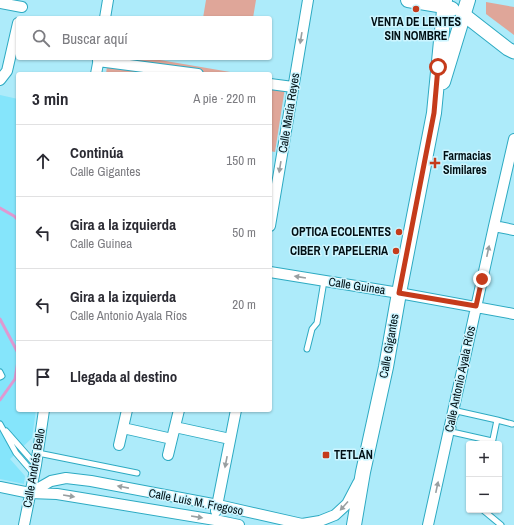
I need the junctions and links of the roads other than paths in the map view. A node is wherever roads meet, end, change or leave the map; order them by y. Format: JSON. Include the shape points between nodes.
{"nodes":[{"id":1,"x":108,"y":0,"type":"edge"},
{"id":2,"x":308,"y":0,"type":"edge"},
{"id":3,"x":408,"y":0,"type":"edge"},
{"id":4,"x":468,"y":0,"type":"edge"},
{"id":5,"x":0,"y":3,"type":"edge"},
{"id":6,"x":444,"y":3,"type":"edge"},
{"id":7,"x":23,"y":4,"type":"edge"},
{"id":8,"x":463,"y":14,"type":"junction"},
{"id":9,"x":20,"y":16,"type":"edge"},
{"id":10,"x":105,"y":16,"type":"edge"},
{"id":11,"x":16,"y":32,"type":"edge"},
{"id":12,"x":514,"y":52,"type":"edge"},
{"id":13,"x":98,"y":60,"type":"edge"},
{"id":14,"x":105,"y":60,"type":"edge"},
{"id":15,"x":96,"y":72,"type":"edge"},
{"id":16,"x":185,"y":72,"type":"edge"},
{"id":17,"x":0,"y":80,"type":"edge"},
{"id":18,"x":272,"y":84,"type":"edge"},
{"id":19,"x":293,"y":87,"type":"junction"},
{"id":20,"x":434,"y":113,"type":"junction"},
{"id":21,"x":514,"y":139,"type":"edge"},
{"id":22,"x":272,"y":214,"type":"edge"},
{"id":23,"x":494,"y":226,"type":"junction"},
{"id":24,"x":514,"y":230,"type":"edge"},
{"id":25,"x":272,"y":272,"type":"edge"},
{"id":26,"x":324,"y":281,"type":"junction"},
{"id":27,"x":399,"y":293,"type":"junction"},
{"id":28,"x":476,"y":306,"type":"junction"},
{"id":29,"x":514,"y":314,"type":"edge"},
{"id":30,"x":307,"y":349,"type":"dead end"},
{"id":31,"x":0,"y":372,"type":"edge"},
{"id":32,"x":0,"y":377,"type":"edge"},
{"id":33,"x":44,"y":412,"type":"edge"},
{"id":34,"x":127,"y":412,"type":"edge"},
{"id":35,"x":177,"y":412,"type":"edge"},
{"id":36,"x":236,"y":412,"type":"edge"},
{"id":37,"x":497,"y":420,"type":"junction"},
{"id":38,"x":0,"y":424,"type":"edge"},
{"id":39,"x":512,"y":424,"type":"dead end"},
{"id":40,"x":175,"y":427,"type":"junction"},
{"id":41,"x":123,"y":428,"type":"junction"},
{"id":42,"x":172,"y":439,"type":"junction"},
{"id":43,"x":230,"y":439,"type":"junction"},
{"id":44,"x":485,"y":441,"type":"edge"},
{"id":45,"x":492,"y":441,"type":"edge"},
{"id":46,"x":119,"y":445,"type":"dead end"},
{"id":47,"x":38,"y":453,"type":"junction"},
{"id":48,"x":168,"y":455,"type":"dead end"},
{"id":49,"x":35,"y":469,"type":"junction"},
{"id":50,"x":363,"y":472,"type":"junction"},
{"id":51,"x":137,"y":473,"type":"dead end"},
{"id":52,"x":0,"y":487,"type":"edge"},
{"id":53,"x":30,"y":493,"type":"junction"},
{"id":54,"x":218,"y":505,"type":"junction"},
{"id":55,"x":487,"y":513,"type":"edge"},
{"id":56,"x":214,"y":522,"type":"edge"},
{"id":57,"x":24,"y":525,"type":"edge"},
{"id":58,"x":239,"y":525,"type":"edge"},
{"id":59,"x":354,"y":525,"type":"edge"},
{"id":60,"x":428,"y":525,"type":"edge"},
{"id":61,"x":501,"y":525,"type":"edge"}],
"edges":[{"from":1,"to":10,"type":"street"},
{"from":2,"to":19,"type":"street","name":"Calle María Reyes","one_way":true},
{"from":3,"to":6,"type":"main road"},
{"from":4,"to":8,"type":"main road"},
{"from":5,"to":7,"type":"street"},
{"from":6,"to":8,"type":"main road"},
{"from":6,"to":20,"type":"main road","name":"Calle Gigantes"},
{"from":7,"to":9,"type":"street"},
{"from":8,"to":12,"type":"street"},
{"from":8,"to":20,"type":"main road"},
{"from":11,"to":17,"type":"street","via":[[7,71]]},
{"from":13,"to":15,"type":"street"},
{"from":14,"to":16,"type":"street"},
{"from":18,"to":19,"type":"street"},
{"from":19,"to":22,"type":"street","name":"Calle María Reyes","one_way":true},
{"from":20,"to":27,"type":"main road","name":"Calle Gigantes"},
{"from":21,"to":23,"type":"street","name":"Calle Antonio Ayala Ríos"},
{"from":23,"to":24,"type":"street"},
{"from":28,"to":23,"type":"street","name":"Calle Antonio Ayala Ríos","one_way":true},
{"from":26,"to":25,"type":"street","name":"Calle Guinea","one_way":true},
{"from":26,"to":27,"type":"street","name":"Calle Guinea"},
{"from":26,"to":30,"type":"lane","via":[[317,323],[312,329]]},
{"from":27,"to":28,"type":"street","name":"Calle Guinea"},
{"from":27,"to":50,"type":"main road","name":"Calle Gigantes"},
{"from":28,"to":29,"type":"street","name":"Calle Guinea"},
{"from":60,"to":28,"type":"street","name":"Calle Antonio Ayala Ríos","one_way":true},
{"from":31,"to":32,"type":"lane"},
{"from":33,"to":47,"type":"street","name":"Calle Andrés Bello"},
{"from":34,"to":41,"type":"street"},
{"from":35,"to":40,"type":"street"},
{"from":36,"to":43,"type":"street"},
{"from":37,"to":39,"type":"lane"},
{"from":37,"to":44,"type":"lane","via":[[457,411],[452,432]]},
{"from":37,"to":45,"type":"lane"},
{"from":38,"to":49,"type":"lane"},
{"from":38,"to":49,"type":"lane","via":[[16,453]]},
{"from":40,"to":42,"type":"street"},
{"from":40,"to":43,"type":"street"},
{"from":41,"to":42,"type":"street"},
{"from":41,"to":46,"type":"street"},
{"from":42,"to":48,"type":"street"},
{"from":43,"to":54,"type":"street","one_way":true},
{"from":47,"to":49,"type":"street","name":"Calle Andrés Bello"},
{"from":47,"to":51,"type":"lane"},
{"from":49,"to":53,"type":"street","name":"Calle Andrés Bello"},
{"from":50,"to":54,"type":"street","name":"Calle Luis M. Fregoso","one_way":true,"via":[[347,504],[335,515],[320,521],[302,524]]},
{"from":50,"to":59,"type":"main road","name":"Calle Gigantes"},
{"from":52,"to":53,"type":"street","name":"Calle Luis M. Fregoso"},
{"from":54,"to":53,"type":"street","name":"Calle Luis M. Fregoso","one_way":true,"via":[[66,478],[50,481]]},
{"from":53,"to":56,"type":"street","name":"Calle Luis M. Fregoso","one_way":true,"via":[[57,494]]},
{"from":53,"to":57,"type":"street","name":"Calle Andrés Bello"},
{"from":54,"to":56,"type":"street"},
{"from":55,"to":61,"type":"lane"},
{"from":56,"to":58,"type":"street","name":"Calle Luis M. Fregoso"}]}
